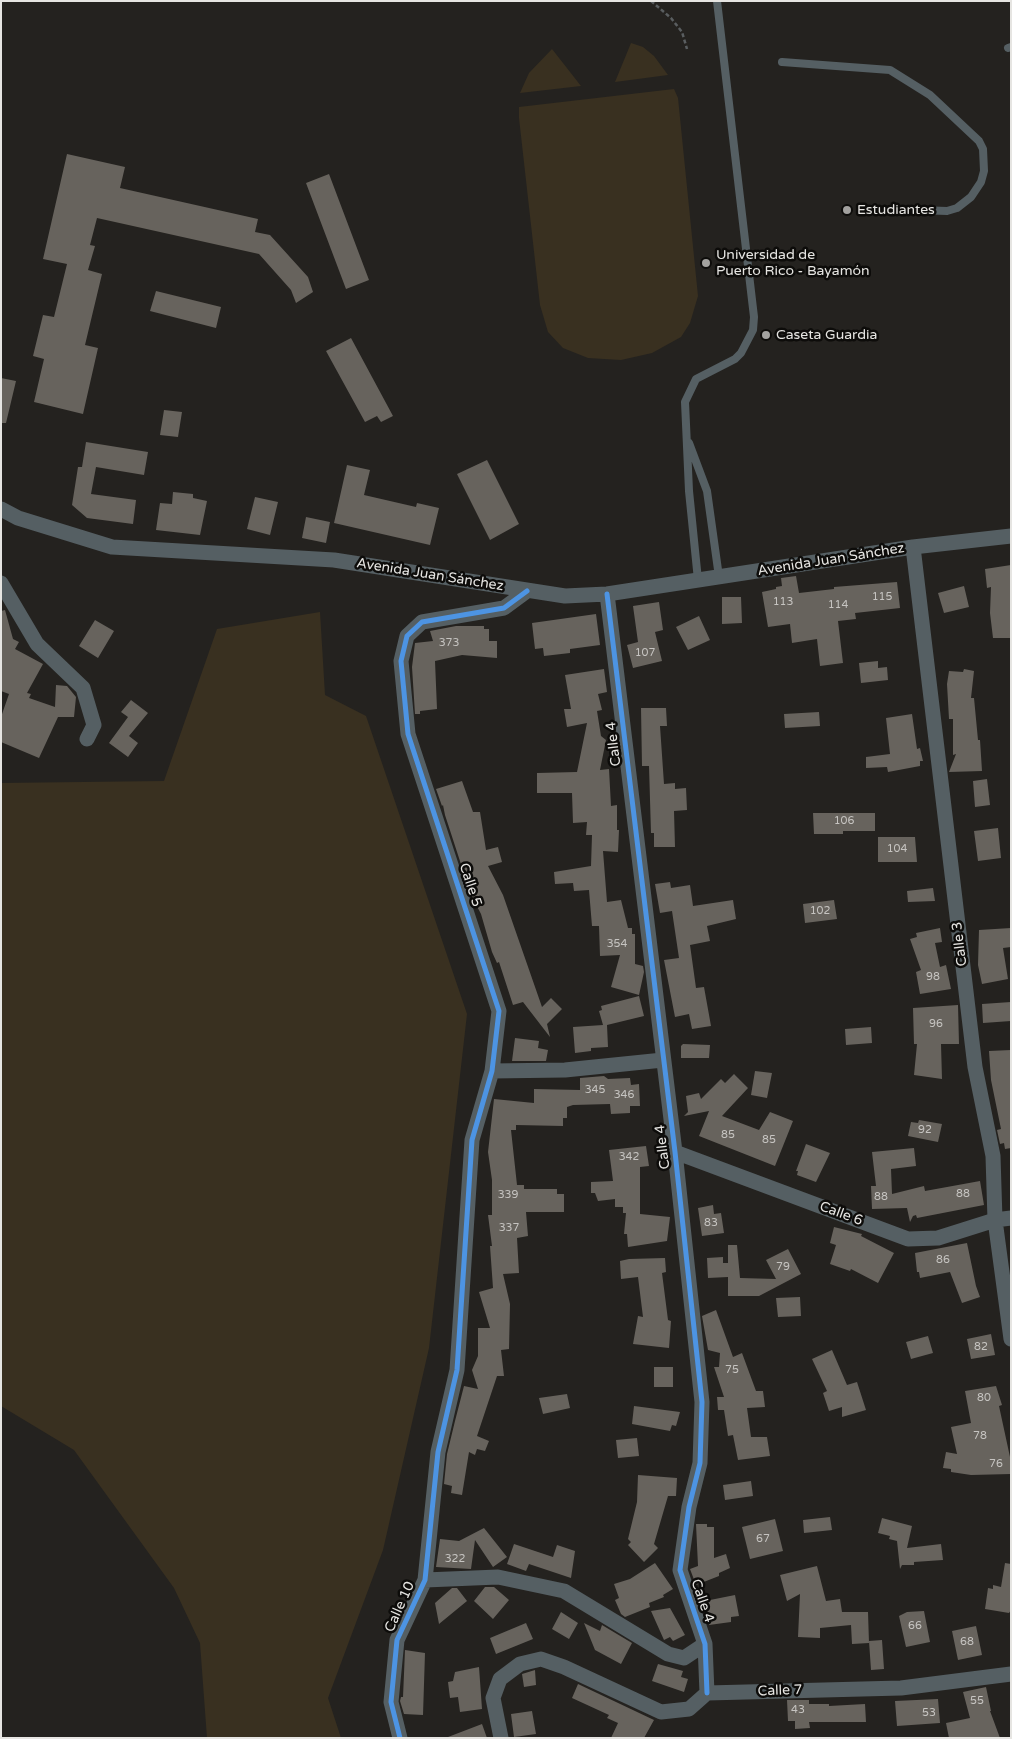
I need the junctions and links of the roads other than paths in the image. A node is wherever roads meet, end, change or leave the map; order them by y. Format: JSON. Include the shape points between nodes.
{"nodes":[{"id":1,"x":717,"y":1,"type":"edge"},
{"id":2,"x":782,"y":62,"type":"dead end"},
{"id":3,"x":918,"y":210,"type":"dead end"},
{"id":4,"x":686,"y":434,"type":"junction"},
{"id":5,"x":1,"y":509,"type":"edge"},
{"id":6,"x":1011,"y":536,"type":"edge"},
{"id":7,"x":913,"y":547,"type":"junction"},
{"id":8,"x":719,"y":577,"type":"junction"},
{"id":9,"x":698,"y":580,"type":"junction"},
{"id":10,"x":1,"y":583,"type":"edge"},
{"id":11,"x":527,"y":591,"type":"junction"},
{"id":12,"x":607,"y":594,"type":"junction"},
{"id":13,"x":87,"y":739,"type":"dead end"},
{"id":14,"x":663,"y":1060,"type":"junction"},
{"id":15,"x":492,"y":1071,"type":"junction"},
{"id":16,"x":675,"y":1152,"type":"junction"},
{"id":17,"x":1011,"y":1218,"type":"edge"},
{"id":18,"x":995,"y":1220,"type":"junction"},
{"id":19,"x":464,"y":1272,"type":"joint"},
{"id":20,"x":1011,"y":1339,"type":"edge"},
{"id":21,"x":425,"y":1580,"type":"junction"},
{"id":22,"x":705,"y":1644,"type":"junction"},
{"id":23,"x":1011,"y":1674,"type":"edge"},
{"id":24,"x":707,"y":1693,"type":"junction"},
{"id":25,"x":400,"y":1738,"type":"edge"},
{"id":26,"x":501,"y":1738,"type":"edge"}],
"edges":[{"from":1,"to":4,"type":"lane","via":[[754,318],[749,342],[735,359],[696,379],[685,402]]},
{"from":2,"to":3,"type":"lane","via":[[890,70],[930,95],[979,141],[983,149],[984,171],[971,197],[947,211]]},
{"from":4,"to":8,"type":"lane","via":[[707,491]]},
{"from":4,"to":9,"type":"lane"},
{"from":5,"to":11,"type":"street","name":"Avenida Juan Sánchez","via":[[18,518],[112,547],[334,560]]},
{"from":6,"to":7,"type":"street","name":"Avenida Juan Sánchez"},
{"from":7,"to":8,"type":"street","name":"Avenida Juan Sánchez"},
{"from":7,"to":18,"type":"street","name":"Calle 3","via":[[975,1067],[993,1156]]},
{"from":8,"to":9,"type":"street","name":"Avenida Juan Sánchez"},
{"from":9,"to":12,"type":"street","name":"Avenida Juan Sánchez"},
{"from":10,"to":13,"type":"street","via":[[37,644],[83,688],[94,725]]},
{"from":11,"to":12,"type":"street","name":"Avenida Juan Sánchez","via":[[565,596]]},
{"from":11,"to":15,"type":"street","name":"Calle 5","via":[[504,608],[422,622],[407,636],[401,661],[408,734],[499,1011]]},
{"from":12,"to":14,"type":"street","name":"Calle 4"},
{"from":14,"to":15,"type":"street","via":[[565,1070]]},
{"from":14,"to":16,"type":"street","name":"Calle 4"},
{"from":15,"to":19,"type":"street","name":"Calle 5","via":[[472,1140]]},
{"from":16,"to":18,"type":"street","name":"Calle 6","via":[[908,1239],[938,1238]]},
{"from":16,"to":22,"type":"street","name":"Calle 4","via":[[702,1402],[700,1464],[689,1507],[680,1570]]},
{"from":17,"to":18,"type":"street","name":"Calle 6"},
{"from":18,"to":20,"type":"street","name":"Calle 3"},
{"from":19,"to":21,"type":"street","name":"Calle 10","via":[[458,1370],[438,1452]]},
{"from":21,"to":22,"type":"street","via":[[498,1577],[564,1591],[668,1654],[684,1658]]},
{"from":21,"to":25,"type":"street","name":"Calle 10","via":[[397,1640],[391,1702]]},
{"from":22,"to":24,"type":"street","name":"Calle 4"},
{"from":23,"to":24,"type":"street","name":"Calle 7","via":[[901,1688]]},
{"from":24,"to":26,"type":"street","via":[[689,1709],[661,1712],[541,1659],[520,1664],[500,1679],[493,1698]]}]}
